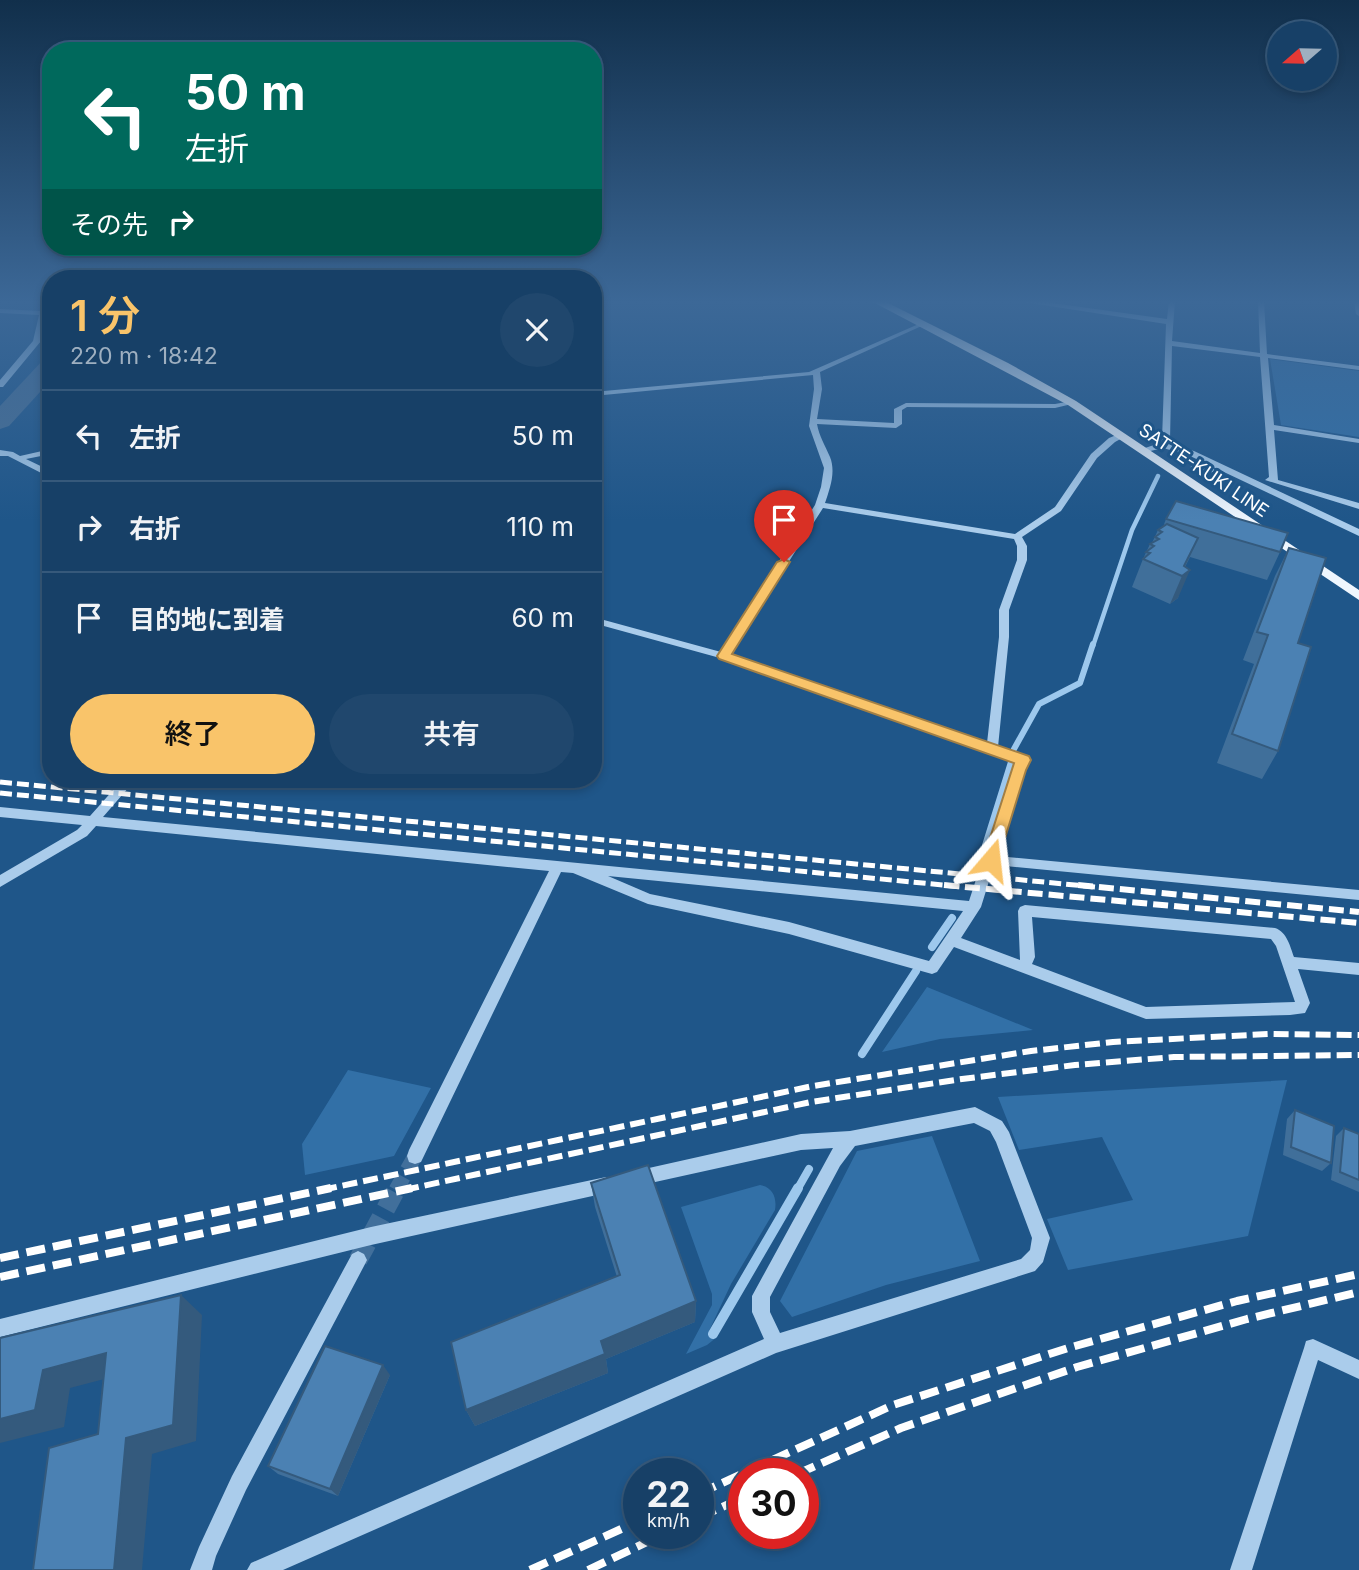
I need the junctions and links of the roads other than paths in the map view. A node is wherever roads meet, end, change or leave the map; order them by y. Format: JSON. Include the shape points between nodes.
{"nodes":[{"id":1,"x":803,"y":374,"type":"edge"},
{"id":2,"x":817,"y":374,"type":"edge"},
{"id":3,"x":1018,"y":374,"type":"edge"},
{"id":4,"x":1167,"y":374,"type":"edge"},
{"id":5,"x":1264,"y":374,"type":"edge"},
{"id":6,"x":602,"y":393,"type":"edge"},
{"id":7,"x":1072,"y":403,"type":"junction"},
{"id":8,"x":813,"y":421,"type":"junction"},
{"id":9,"x":1271,"y":428,"type":"junction"},
{"id":10,"x":1122,"y":436,"type":"junction"},
{"id":11,"x":1359,"y":441,"type":"edge"},
{"id":12,"x":1163,"y":445,"type":"junction"},
{"id":13,"x":1145,"y":451,"type":"junction"},
{"id":14,"x":2,"y":453,"type":"edge"},
{"id":15,"x":42,"y":453,"type":"edge"},
{"id":16,"x":20,"y":458,"type":"junction"},
{"id":17,"x":42,"y":470,"type":"edge"},
{"id":18,"x":1240,"y":476,"type":"junction"},
{"id":19,"x":1274,"y":481,"type":"junction"},
{"id":20,"x":820,"y":505,"type":"junction"},
{"id":21,"x":1359,"y":506,"type":"edge"},
{"id":22,"x":1359,"y":533,"type":"edge"},
{"id":23,"x":1017,"y":537,"type":"junction"},
{"id":24,"x":1359,"y":596,"type":"edge"},
{"id":25,"x":602,"y":622,"type":"edge"},
{"id":26,"x":724,"y":656,"type":"junction"},
{"id":27,"x":992,"y":748,"type":"junction"},
{"id":28,"x":122,"y":788,"type":"edge"},
{"id":29,"x":0,"y":812,"type":"edge"},
{"id":30,"x":95,"y":821,"type":"junction"},
{"id":31,"x":991,"y":860,"type":"junction"},
{"id":32,"x":557,"y":867,"type":"junction"},
{"id":33,"x":577,"y":869,"type":"junction"},
{"id":34,"x":0,"y":882,"type":"edge"},
{"id":35,"x":1359,"y":895,"type":"edge"},
{"id":36,"x":974,"y":907,"type":"junction"},
{"id":37,"x":951,"y":940,"type":"junction"},
{"id":38,"x":1288,"y":962,"type":"junction"},
{"id":39,"x":1024,"y":967,"type":"junction"},
{"id":40,"x":1359,"y":969,"type":"edge"},
{"id":41,"x":850,"y":1139,"type":"junction"},
{"id":42,"x":415,"y":1156,"type":"tunnel mouth"},
{"id":43,"x":358,"y":1260,"type":"tunnel mouth"},
{"id":44,"x":0,"y":1328,"type":"edge"},
{"id":45,"x":775,"y":1344,"type":"junction"},
{"id":46,"x":1359,"y":1370,"type":"edge"},
{"id":47,"x":201,"y":1570,"type":"edge"},
{"id":48,"x":258,"y":1570,"type":"edge"},
{"id":49,"x":1241,"y":1570,"type":"edge"}],
"edges":[{"from":1,"to":6,"type":"street"},
{"from":2,"to":8,"type":"street"},
{"from":3,"to":7,"type":"main road","name":"SATTE-KUKI LINE"},
{"from":4,"to":12,"type":"street"},
{"from":5,"to":9,"type":"street"},
{"from":7,"to":8,"type":"street","via":[[906,405],[898,409],[896,426]]},
{"from":7,"to":10,"type":"main road","name":"SATTE-KUKI LINE"},
{"from":8,"to":20,"type":"street","via":[[827,468]]},
{"from":9,"to":11,"type":"street"},
{"from":9,"to":19,"type":"street"},
{"from":10,"to":13,"type":"main road","name":"SATTE-KUKI LINE"},
{"from":10,"to":23,"type":"street","via":[[1109,439],[1100,448],[1058,510]]},
{"from":12,"to":13,"type":"street"},
{"from":12,"to":18,"type":"street"},
{"from":13,"to":24,"type":"main road","name":"SATTE-KUKI LINE"},
{"from":14,"to":16,"type":"street"},
{"from":15,"to":16,"type":"street"},
{"from":16,"to":17,"type":"street"},
{"from":18,"to":19,"type":"street"},
{"from":18,"to":22,"type":"street"},
{"from":19,"to":21,"type":"street"},
{"from":20,"to":23,"type":"street"},
{"from":20,"to":26,"type":"street"},
{"from":23,"to":27,"type":"street","via":[[1022,560],[1004,610]]},
{"from":25,"to":26,"type":"street"},
{"from":26,"to":27,"type":"street"},
{"from":27,"to":31,"type":"street","via":[[1024,760]]},
{"from":28,"to":30,"type":"street"},
{"from":29,"to":30,"type":"street"},
{"from":30,"to":32,"type":"street"},
{"from":30,"to":34,"type":"street","via":[[82,834]]},
{"from":31,"to":35,"type":"street"},
{"from":31,"to":36,"type":"street"},
{"from":32,"to":33,"type":"street"},
{"from":32,"to":42,"type":"street"},
{"from":33,"to":36,"type":"street"},
{"from":33,"to":37,"type":"street","via":[[648,899],[789,928],[932,968]]},
{"from":36,"to":37,"type":"street"},
{"from":37,"to":39,"type":"street"},
{"from":38,"to":39,"type":"street","via":[[1303,1003],[1300,1007],[1153,1013]]},
{"from":38,"to":39,"type":"street","via":[[1275,934],[1025,911],[1028,957]]},
{"from":38,"to":40,"type":"street"},
{"from":41,"to":44,"type":"street","via":[[802,1142],[398,1230]]},
{"from":41,"to":45,"type":"street","via":[[834,1160],[761,1296],[761,1312]]},
{"from":41,"to":45,"type":"street","via":[[975,1115],[985,1118],[1003,1138],[1041,1238],[1040,1250],[1024,1268]]},
{"from":43,"to":47,"type":"street","via":[[239,1483]]},
{"from":45,"to":48,"type":"street"},
{"from":46,"to":49,"type":"street","via":[[1313,1348]]}]}
